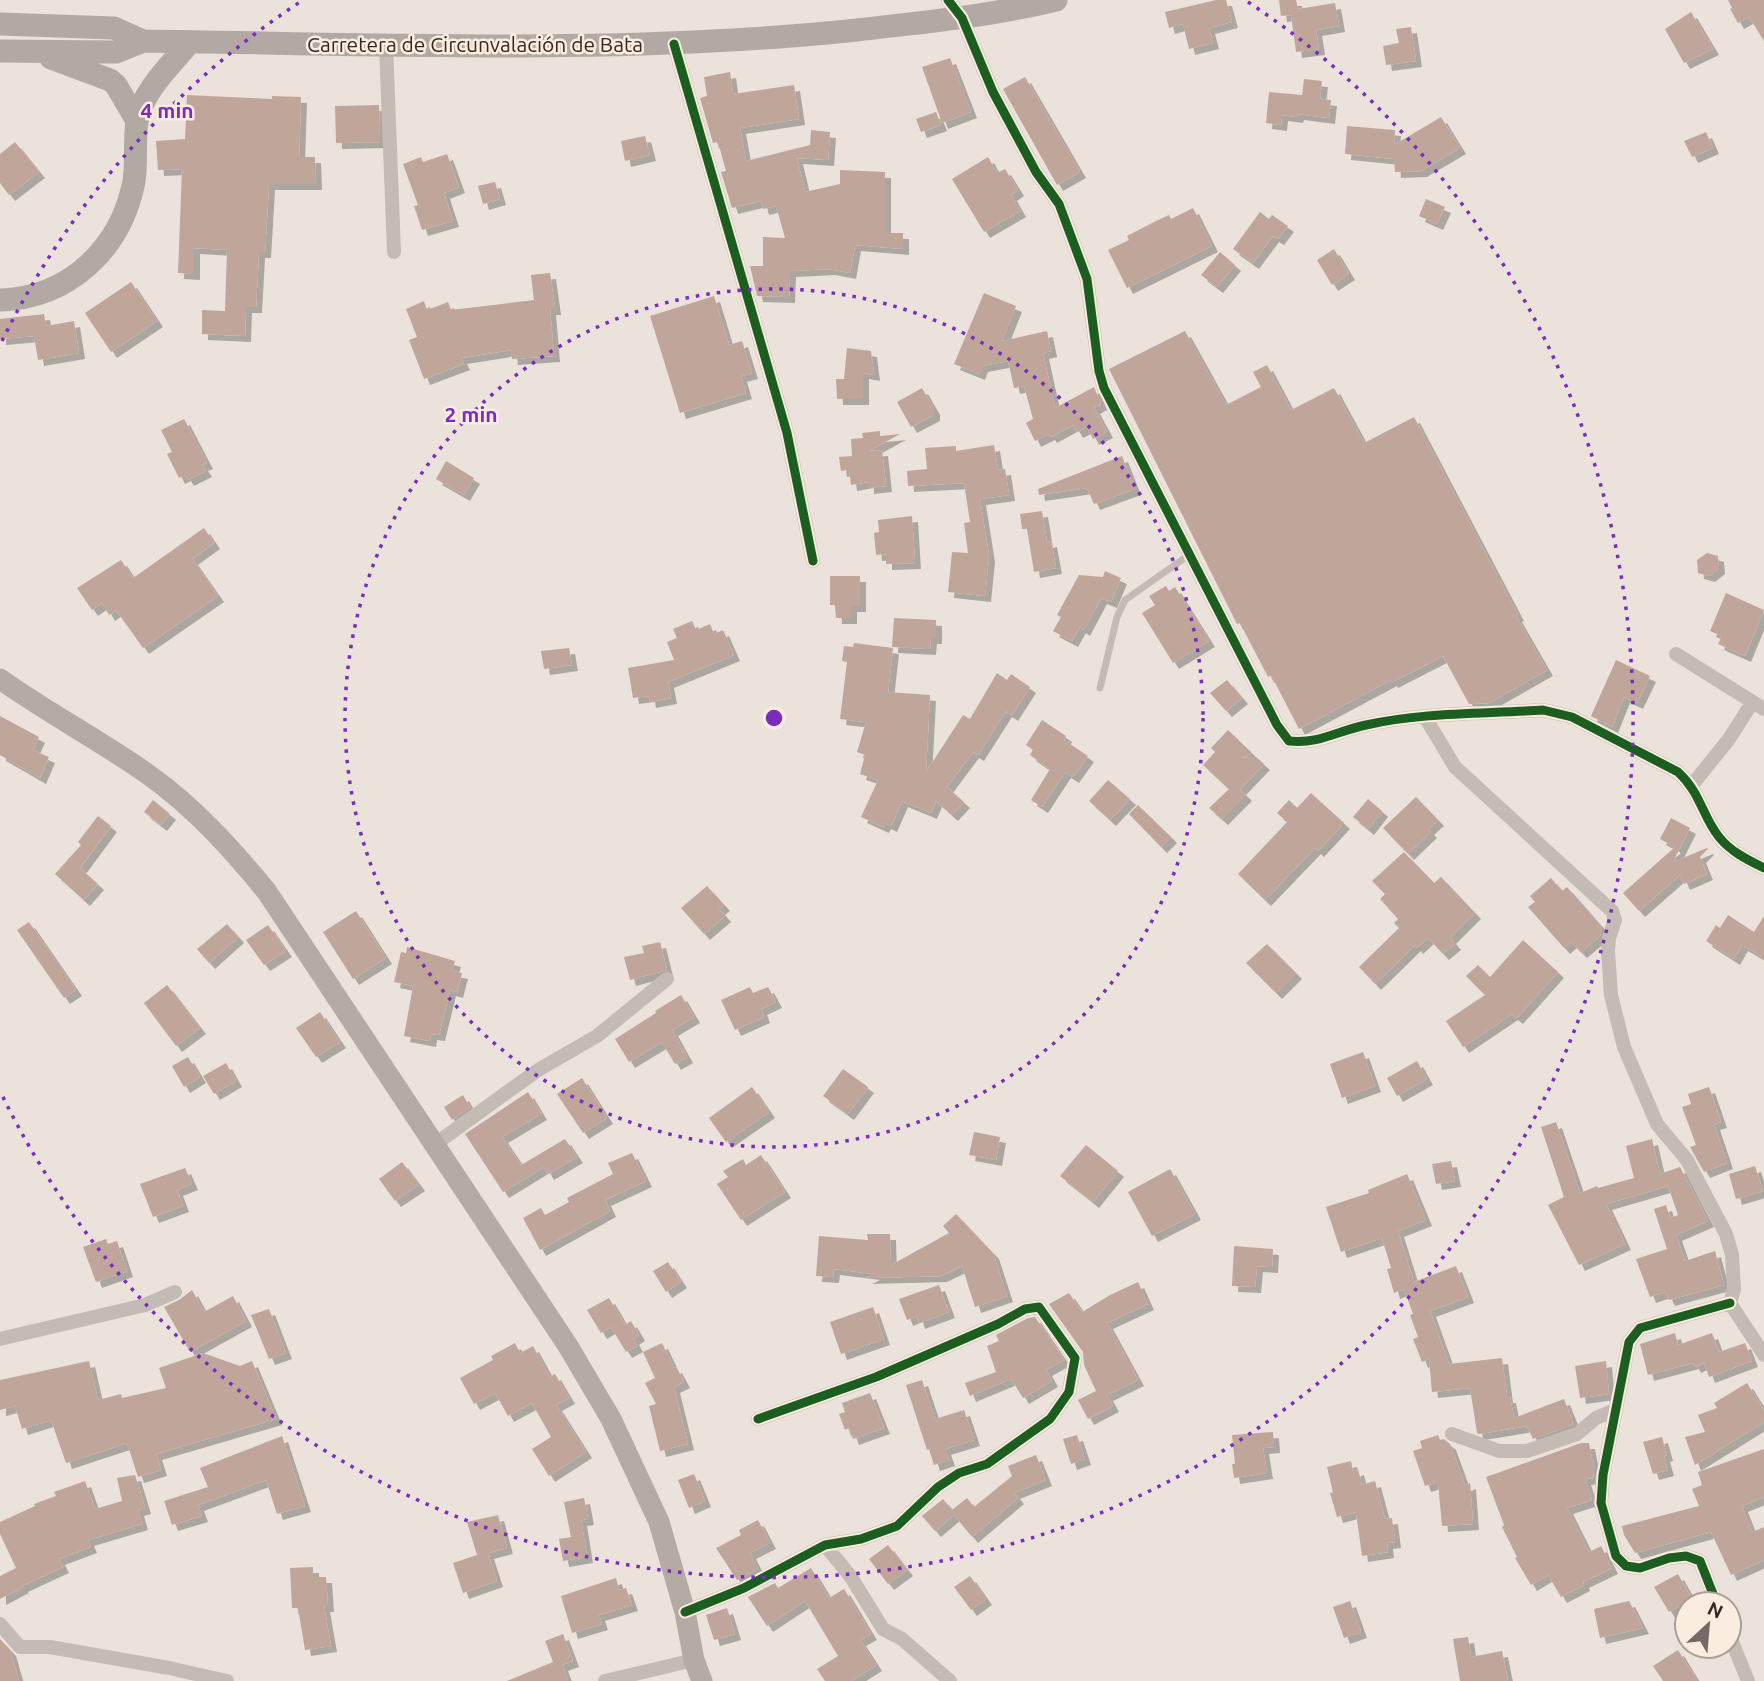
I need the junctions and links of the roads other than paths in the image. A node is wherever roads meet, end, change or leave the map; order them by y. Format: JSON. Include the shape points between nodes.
{"nodes":[{"id":1,"x":1056,"y":0,"type":"edge"},
{"id":2,"x":955,"y":9,"type":"edge"},
{"id":3,"x":0,"y":24,"type":"edge"},
{"id":4,"x":142,"y":41,"type":"junction"},
{"id":5,"x":190,"y":42,"type":"junction"},
{"id":6,"x":674,"y":44,"type":"junction"},
{"id":7,"x":386,"y":46,"type":"junction"},
{"id":8,"x":0,"y":51,"type":"edge"},
{"id":9,"x":35,"y":52,"type":"junction"},
{"id":10,"x":137,"y":121,"type":"junction"},
{"id":11,"x":394,"y":251,"type":"dead end"},
{"id":12,"x":0,"y":300,"type":"edge"},
{"id":13,"x":1190,"y":555,"type":"junction"},
{"id":14,"x":814,"y":561,"type":"dead end"},
{"id":15,"x":1676,"y":654,"type":"dead end"},
{"id":16,"x":0,"y":679,"type":"edge"},
{"id":17,"x":1100,"y":688,"type":"dead end"},
{"id":18,"x":1758,"y":706,"type":"edge"},
{"id":19,"x":1425,"y":717,"type":"junction"},
{"id":20,"x":1692,"y":785,"type":"junction"},
{"id":21,"x":1764,"y":868,"type":"edge"},
{"id":22,"x":667,"y":979,"type":"dead end"},
{"id":23,"x":434,"y":1145,"type":"junction"},
{"id":24,"x":175,"y":1292,"type":"dead end"},
{"id":25,"x":1730,"y":1303,"type":"junction"},
{"id":26,"x":0,"y":1339,"type":"edge"},
{"id":27,"x":1764,"y":1355,"type":"edge"},
{"id":28,"x":1615,"y":1410,"type":"junction"},
{"id":29,"x":758,"y":1419,"type":"dead end"},
{"id":30,"x":1451,"y":1434,"type":"dead end"},
{"id":31,"x":825,"y":1545,"type":"junction"},
{"id":32,"x":1711,"y":1590,"type":"edge"},
{"id":33,"x":685,"y":1612,"type":"junction"},
{"id":34,"x":0,"y":1624,"type":"edge"},
{"id":35,"x":694,"y":1660,"type":"junction"},
{"id":36,"x":1740,"y":1660,"type":"edge"},
{"id":37,"x":227,"y":1681,"type":"edge"},
{"id":38,"x":605,"y":1681,"type":"edge"},
{"id":39,"x":702,"y":1681,"type":"edge"},
{"id":40,"x":950,"y":1681,"type":"edge"},
{"id":41,"x":1748,"y":1681,"type":"edge"}],
"edges":[{"from":1,"to":2,"type":"main road","name":"Carretera de Circunvalación de Bata"},
{"from":2,"to":6,"type":"main road","name":"Carretera de Circunvalación de Bata","via":[[767,39]]},
{"from":2,"to":13,"type":"street","via":[[993,92],[1036,172],[1059,204],[1087,279],[1104,388]]},
{"from":3,"to":4,"type":"main road","name":"Carretera de Circunvalación de Bata","via":[[114,28]]},
{"from":4,"to":5,"type":"main road","name":"Carretera de Circunvalación de Bata"},
{"from":4,"to":9,"type":"main road","name":"Carretera de Circunvalación de Bata","via":[[116,52]]},
{"from":5,"to":7,"type":"main road","name":"Carretera de Circunvalación de Bata"},
{"from":5,"to":10,"type":"main road","via":[[155,84]]},
{"from":6,"to":7,"type":"main road","name":"Carretera de Circunvalación de Bata"},
{"from":6,"to":14,"type":"street","via":[[787,433]]},
{"from":7,"to":11,"type":"street"},
{"from":8,"to":9,"type":"main road","name":"Carretera de Circunvalación de Bata"},
{"from":9,"to":10,"type":"main road","via":[[110,80]]},
{"from":10,"to":12,"type":"main road","via":[[133,184],[103,250],[75,277],[53,289],[33,297]]},
{"from":13,"to":17,"type":"lane","via":[[1125,600]]},
{"from":13,"to":19,"type":"street","via":[[1289,741],[1308,743],[1366,725]]},
{"from":15,"to":18,"type":"street"},
{"from":16,"to":23,"type":"main road","via":[[150,775],[226,844],[267,892]]},
{"from":18,"to":20,"type":"street"},
{"from":19,"to":20,"type":"street","via":[[1543,710],[1572,716],[1678,772]]},
{"from":19,"to":25,"type":"street","via":[[1455,767],[1612,911],[1615,920],[1608,951],[1611,995],[1624,1046],[1657,1124],[1687,1160],[1726,1234],[1734,1289]]},
{"from":20,"to":21,"type":"street","via":[[1719,837],[1738,855]]},
{"from":22,"to":23,"type":"street","via":[[597,1036],[538,1070]]},
{"from":23,"to":33,"type":"main road","via":[[611,1419],[659,1522]]},
{"from":24,"to":26,"type":"street","via":[[145,1305]]},
{"from":25,"to":27,"type":"street"},
{"from":25,"to":28,"type":"street","via":[[1640,1328],[1629,1342]]},
{"from":28,"to":30,"type":"street","via":[[1577,1434],[1527,1451],[1499,1451]]},
{"from":28,"to":32,"type":"street","via":[[1601,1503],[1616,1556],[1626,1566],[1640,1569],[1686,1556],[1700,1561]]},
{"from":29,"to":31,"type":"street","via":[[876,1377],[1025,1309],[1039,1307],[1076,1358],[1069,1392],[1050,1419],[987,1464],[959,1473],[938,1487],[897,1526]]},
{"from":31,"to":33,"type":"street","via":[[722,1599]]},
{"from":31,"to":40,"type":"street","via":[[883,1629],[902,1639]]},
{"from":33,"to":35,"type":"main road"},
{"from":34,"to":37,"type":"street","via":[[20,1647],[50,1647]]},
{"from":35,"to":38,"type":"street"},
{"from":35,"to":39,"type":"main road"},
{"from":36,"to":41,"type":"street"}]}
